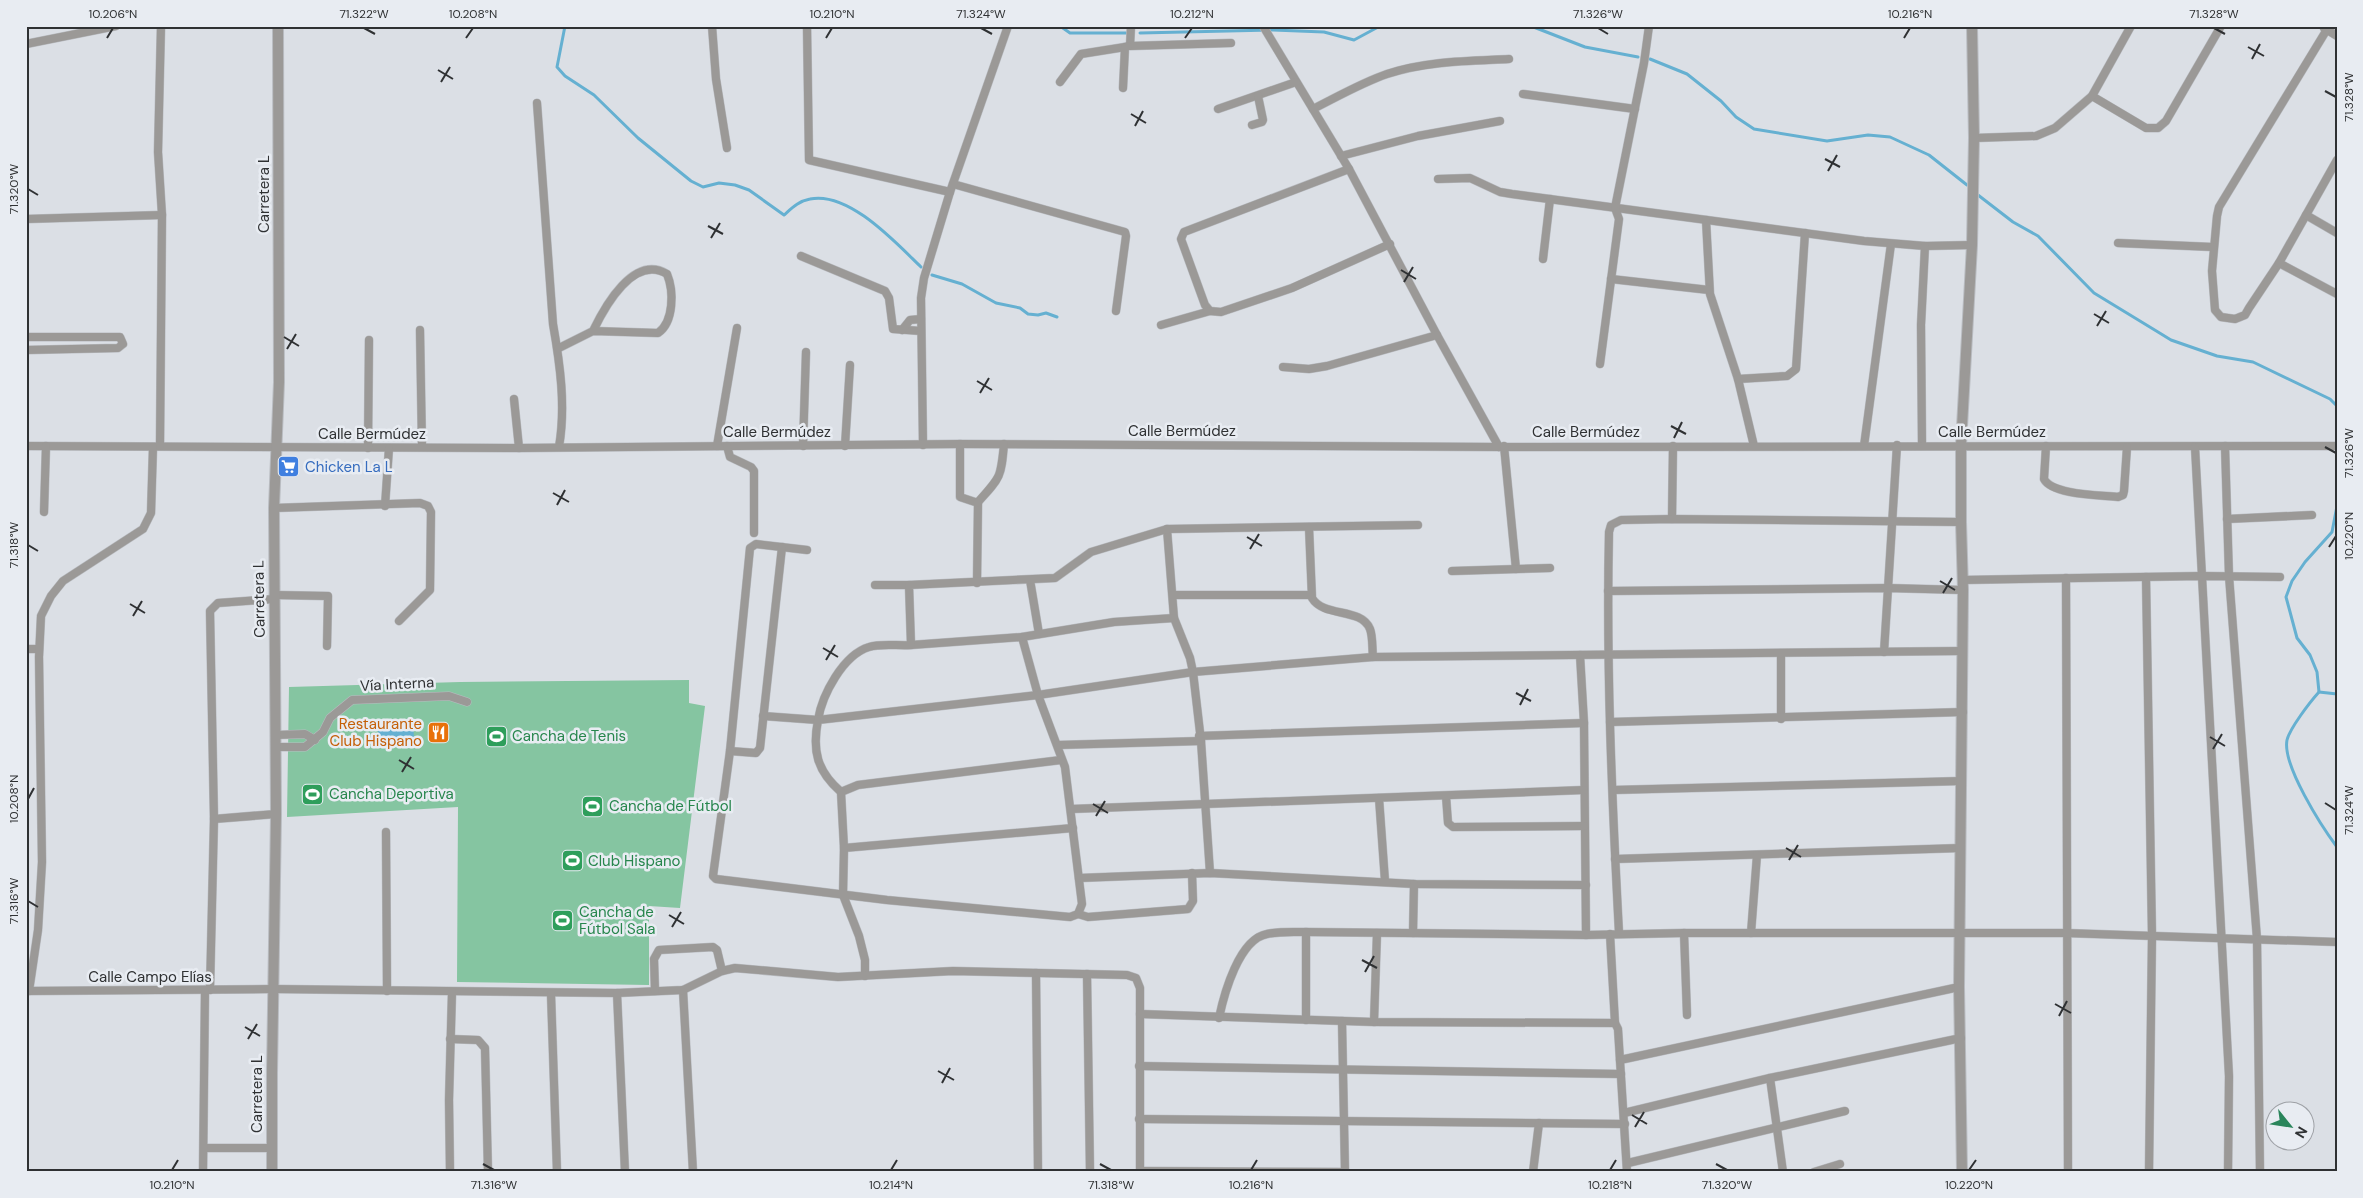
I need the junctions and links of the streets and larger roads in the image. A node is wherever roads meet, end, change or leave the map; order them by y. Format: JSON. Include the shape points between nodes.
{"nodes":[{"id":1,"x":116,"y":26,"type":"edge"},
{"id":2,"x":161,"y":26,"type":"edge"},
{"id":3,"x":278,"y":26,"type":"edge"},
{"id":4,"x":712,"y":26,"type":"edge"},
{"id":5,"x":807,"y":26,"type":"edge"},
{"id":6,"x":1008,"y":26,"type":"edge"},
{"id":7,"x":1132,"y":26,"type":"edge"},
{"id":8,"x":1263,"y":26,"type":"edge"},
{"id":9,"x":1649,"y":26,"type":"edge"},
{"id":10,"x":1972,"y":26,"type":"edge"},
{"id":11,"x":2131,"y":26,"type":"edge"},
{"id":12,"x":2221,"y":26,"type":"edge"},
{"id":13,"x":2324,"y":28,"type":"edge"},
{"id":14,"x":2337,"y":36,"type":"edge"},
{"id":15,"x":1231,"y":43,"type":"dead end"},
{"id":16,"x":26,"y":44,"type":"edge"},
{"id":17,"x":1128,"y":46,"type":"junction"},
{"id":18,"x":1509,"y":59,"type":"dead end"},
{"id":19,"x":1060,"y":82,"type":"dead end"},
{"id":20,"x":1296,"y":82,"type":"junction"},
{"id":21,"x":1123,"y":88,"type":"dead end"},
{"id":22,"x":1523,"y":94,"type":"dead end"},
{"id":23,"x":1258,"y":96,"type":"junction"},
{"id":24,"x":2092,"y":96,"type":"junction"},
{"id":25,"x":537,"y":103,"type":"dead end"},
{"id":26,"x":1218,"y":109,"type":"dead end"},
{"id":27,"x":1313,"y":109,"type":"junction"},
{"id":28,"x":1635,"y":110,"type":"junction"},
{"id":29,"x":1500,"y":121,"type":"dead end"},
{"id":30,"x":1252,"y":125,"type":"dead end"},
{"id":31,"x":1974,"y":138,"type":"junction"},
{"id":32,"x":727,"y":148,"type":"dead end"},
{"id":33,"x":1341,"y":156,"type":"junction"},
{"id":34,"x":2337,"y":160,"type":"edge"},
{"id":35,"x":1349,"y":169,"type":"junction"},
{"id":36,"x":1438,"y":179,"type":"dead end"},
{"id":37,"x":952,"y":188,"type":"junction"},
{"id":38,"x":1550,"y":199,"type":"junction"},
{"id":39,"x":1615,"y":208,"type":"junction"},
{"id":40,"x":162,"y":215,"type":"junction"},
{"id":41,"x":2306,"y":215,"type":"junction"},
{"id":42,"x":26,"y":219,"type":"edge"},
{"id":43,"x":1706,"y":220,"type":"junction"},
{"id":44,"x":1805,"y":233,"type":"junction"},
{"id":45,"x":2337,"y":233,"type":"edge"},
{"id":46,"x":2118,"y":243,"type":"dead end"},
{"id":47,"x":1390,"y":244,"type":"junction"},
{"id":48,"x":1891,"y":244,"type":"junction"},
{"id":49,"x":1972,"y":245,"type":"junction"},
{"id":50,"x":1925,"y":246,"type":"junction"},
{"id":51,"x":2213,"y":247,"type":"junction"},
{"id":52,"x":801,"y":256,"type":"dead end"},
{"id":53,"x":1543,"y":259,"type":"dead end"},
{"id":54,"x":2279,"y":263,"type":"junction"},
{"id":55,"x":1611,"y":279,"type":"junction"},
{"id":56,"x":1709,"y":290,"type":"junction"},
{"id":57,"x":2337,"y":294,"type":"edge"},
{"id":58,"x":1116,"y":311,"type":"dead end"},
{"id":59,"x":1210,"y":311,"type":"junction"},
{"id":60,"x":921,"y":319,"type":"junction"},
{"id":61,"x":1161,"y":325,"type":"dead end"},
{"id":62,"x":737,"y":328,"type":"dead end"},
{"id":63,"x":420,"y":330,"type":"dead end"},
{"id":64,"x":902,"y":330,"type":"junction"},
{"id":65,"x":593,"y":331,"type":"junction"},
{"id":66,"x":921,"y":331,"type":"junction"},
{"id":67,"x":1437,"y":335,"type":"junction"},
{"id":68,"x":30,"y":337,"type":"edge"},
{"id":69,"x":98,"y":337,"type":"junction"},
{"id":70,"x":369,"y":340,"type":"dead end"},
{"id":71,"x":98,"y":348,"type":"junction"},
{"id":72,"x":559,"y":348,"type":"junction"},
{"id":73,"x":26,"y":350,"type":"edge"},
{"id":74,"x":35,"y":350,"type":"junction"},
{"id":75,"x":806,"y":352,"type":"dead end"},
{"id":76,"x":1600,"y":364,"type":"dead end"},
{"id":77,"x":850,"y":365,"type":"dead end"},
{"id":78,"x":1283,"y":367,"type":"dead end"},
{"id":79,"x":1738,"y":379,"type":"junction"},
{"id":80,"x":514,"y":399,"type":"dead end"},
{"id":81,"x":960,"y":444,"type":"junction"},
{"id":82,"x":1004,"y":444,"type":"junction"},
{"id":83,"x":924,"y":445,"type":"junction"},
{"id":84,"x":1897,"y":445,"type":"junction"},
{"id":85,"x":1922,"y":445,"type":"junction"},
{"id":86,"x":1961,"y":445,"type":"junction"},
{"id":87,"x":26,"y":446,"type":"edge"},
{"id":88,"x":46,"y":446,"type":"junction"},
{"id":89,"x":717,"y":446,"type":"junction"},
{"id":90,"x":726,"y":446,"type":"junction"},
{"id":91,"x":803,"y":446,"type":"junction"},
{"id":92,"x":845,"y":446,"type":"junction"},
{"id":93,"x":1673,"y":446,"type":"junction"},
{"id":94,"x":1754,"y":446,"type":"junction"},
{"id":95,"x":1864,"y":446,"type":"junction"},
{"id":96,"x":2046,"y":446,"type":"junction"},
{"id":97,"x":2225,"y":446,"type":"junction"},
{"id":98,"x":2337,"y":446,"type":"edge"},
{"id":99,"x":157,"y":447,"type":"junction"},
{"id":100,"x":422,"y":447,"type":"junction"},
{"id":101,"x":559,"y":447,"type":"junction"},
{"id":102,"x":1501,"y":447,"type":"junction"},
{"id":103,"x":2127,"y":447,"type":"junction"},
{"id":104,"x":2194,"y":447,"type":"junction"},
{"id":105,"x":276,"y":448,"type":"junction"},
{"id":106,"x":368,"y":448,"type":"junction"},
{"id":107,"x":389,"y":448,"type":"junction"},
{"id":108,"x":519,"y":448,"type":"junction"},
{"id":109,"x":978,"y":502,"type":"junction"},
{"id":110,"x":385,"y":506,"type":"junction"},
{"id":111,"x":274,"y":508,"type":"junction"},
{"id":112,"x":44,"y":512,"type":"dead end"},
{"id":113,"x":2312,"y":514,"type":"dead end"},
{"id":114,"x":1672,"y":519,"type":"junction"},
{"id":115,"x":1892,"y":519,"type":"junction"},
{"id":116,"x":2227,"y":519,"type":"junction"},
{"id":117,"x":1961,"y":522,"type":"junction"},
{"id":118,"x":1418,"y":525,"type":"dead end"},
{"id":119,"x":1309,"y":527,"type":"junction"},
{"id":120,"x":1167,"y":530,"type":"junction"},
{"id":121,"x":754,"y":533,"type":"dead end"},
{"id":122,"x":782,"y":547,"type":"junction"},
{"id":123,"x":807,"y":550,"type":"dead end"},
{"id":124,"x":1550,"y":568,"type":"dead end"},
{"id":125,"x":1516,"y":569,"type":"junction"},
{"id":126,"x":1452,"y":571,"type":"dead end"},
{"id":127,"x":2202,"y":576,"type":"junction"},
{"id":128,"x":2229,"y":576,"type":"junction"},
{"id":129,"x":2146,"y":577,"type":"junction"},
{"id":130,"x":2280,"y":577,"type":"dead end"},
{"id":131,"x":2066,"y":578,"type":"junction"},
{"id":132,"x":1030,"y":580,"type":"junction"},
{"id":133,"x":978,"y":583,"type":"junction"},
{"id":134,"x":875,"y":585,"type":"dead end"},
{"id":135,"x":909,"y":585,"type":"junction"},
{"id":136,"x":1963,"y":585,"type":"junction"},
{"id":137,"x":1887,"y":588,"type":"junction"},
{"id":138,"x":1608,"y":591,"type":"junction"},
{"id":139,"x":1310,"y":595,"type":"junction"},
{"id":140,"x":1173,"y":596,"type":"junction"},
{"id":141,"x":274,"y":597,"type":"junction"},
{"id":142,"x":1174,"y":618,"type":"junction"},
{"id":143,"x":399,"y":621,"type":"dead end"},
{"id":144,"x":1038,"y":634,"type":"junction"},
{"id":145,"x":1022,"y":637,"type":"junction"},
{"id":146,"x":911,"y":645,"type":"junction"},
{"id":147,"x":326,"y":646,"type":"dead end"},
{"id":148,"x":26,"y":649,"type":"edge"},
{"id":149,"x":39,"y":649,"type":"junction"},
{"id":150,"x":1884,"y":652,"type":"junction"},
{"id":151,"x":1962,"y":652,"type":"junction"},
{"id":152,"x":1781,"y":654,"type":"junction"},
{"id":153,"x":1610,"y":655,"type":"junction"},
{"id":154,"x":1580,"y":656,"type":"junction"},
{"id":155,"x":1373,"y":657,"type":"junction"},
{"id":156,"x":1193,"y":672,"type":"junction"},
{"id":157,"x":1038,"y":695,"type":"junction"},
{"id":158,"x":467,"y":702,"type":"dead end"},
{"id":159,"x":1963,"y":712,"type":"junction"},
{"id":160,"x":764,"y":716,"type":"junction"},
{"id":161,"x":1780,"y":719,"type":"junction"},
{"id":162,"x":818,"y":720,"type":"junction"},
{"id":163,"x":1610,"y":722,"type":"junction"},
{"id":164,"x":1584,"y":723,"type":"junction"},
{"id":165,"x":276,"y":735,"type":"junction"},
{"id":166,"x":1200,"y":739,"type":"junction"},
{"id":167,"x":315,"y":740,"type":"junction"},
{"id":168,"x":1058,"y":745,"type":"junction"},
{"id":169,"x":276,"y":747,"type":"junction"},
{"id":170,"x":730,"y":751,"type":"junction"},
{"id":171,"x":1061,"y":760,"type":"junction"},
{"id":172,"x":1962,"y":781,"type":"junction"},
{"id":173,"x":1584,"y":790,"type":"junction"},
{"id":174,"x":1613,"y":790,"type":"junction"},
{"id":175,"x":842,"y":792,"type":"junction"},
{"id":176,"x":1446,"y":796,"type":"junction"},
{"id":177,"x":1379,"y":798,"type":"junction"},
{"id":178,"x":1205,"y":805,"type":"junction"},
{"id":179,"x":1070,"y":809,"type":"junction"},
{"id":180,"x":276,"y":814,"type":"junction"},
{"id":181,"x":214,"y":819,"type":"junction"},
{"id":182,"x":1584,"y":826,"type":"junction"},
{"id":183,"x":1073,"y":828,"type":"junction"},
{"id":184,"x":386,"y":832,"type":"dead end"},
{"id":185,"x":844,"y":848,"type":"junction"},
{"id":186,"x":1961,"y":848,"type":"junction"},
{"id":187,"x":1757,"y":855,"type":"junction"},
{"id":188,"x":1615,"y":859,"type":"junction"},
{"id":189,"x":1192,"y":873,"type":"junction"},
{"id":190,"x":1210,"y":873,"type":"junction"},
{"id":191,"x":1079,"y":878,"type":"junction"},
{"id":192,"x":1385,"y":881,"type":"junction"},
{"id":193,"x":1414,"y":884,"type":"junction"},
{"id":194,"x":1586,"y":885,"type":"junction"},
{"id":195,"x":843,"y":895,"type":"junction"},
{"id":196,"x":1078,"y":914,"type":"junction"},
{"id":197,"x":1306,"y":932,"type":"junction"},
{"id":198,"x":1412,"y":932,"type":"junction"},
{"id":199,"x":1377,"y":933,"type":"junction"},
{"id":200,"x":1619,"y":933,"type":"junction"},
{"id":201,"x":1684,"y":933,"type":"junction"},
{"id":202,"x":1752,"y":933,"type":"junction"},
{"id":203,"x":2066,"y":933,"type":"junction"},
{"id":204,"x":1610,"y":934,"type":"junction"},
{"id":205,"x":1961,"y":934,"type":"junction"},
{"id":206,"x":1586,"y":935,"type":"junction"},
{"id":207,"x":2152,"y":936,"type":"junction"},
{"id":208,"x":2220,"y":937,"type":"junction"},
{"id":209,"x":2257,"y":939,"type":"junction"},
{"id":210,"x":2337,"y":942,"type":"edge"},
{"id":211,"x":722,"y":971,"type":"junction"},
{"id":212,"x":1036,"y":973,"type":"junction"},
{"id":213,"x":1087,"y":974,"type":"junction"},
{"id":214,"x":865,"y":976,"type":"junction"},
{"id":215,"x":1959,"y":987,"type":"junction"},
{"id":216,"x":273,"y":989,"type":"junction"},
{"id":217,"x":208,"y":990,"type":"junction"},
{"id":218,"x":684,"y":990,"type":"junction"},
{"id":219,"x":28,"y":991,"type":"edge"},
{"id":220,"x":386,"y":991,"type":"junction"},
{"id":221,"x":655,"y":991,"type":"junction"},
{"id":222,"x":452,"y":992,"type":"junction"},
{"id":223,"x":617,"y":993,"type":"junction"},
{"id":224,"x":551,"y":994,"type":"junction"},
{"id":225,"x":1140,"y":1014,"type":"junction"},
{"id":226,"x":1687,"y":1015,"type":"dead end"},
{"id":227,"x":1219,"y":1018,"type":"junction"},
{"id":228,"x":1306,"y":1020,"type":"junction"},
{"id":229,"x":1342,"y":1021,"type":"junction"},
{"id":230,"x":1374,"y":1022,"type":"junction"},
{"id":231,"x":1615,"y":1023,"type":"junction"},
{"id":232,"x":1961,"y":1038,"type":"junction"},
{"id":233,"x":450,"y":1039,"type":"junction"},
{"id":234,"x":1620,"y":1060,"type":"junction"},
{"id":235,"x":1139,"y":1066,"type":"junction"},
{"id":236,"x":1342,"y":1070,"type":"junction"},
{"id":237,"x":1621,"y":1074,"type":"junction"},
{"id":238,"x":1770,"y":1078,"type":"junction"},
{"id":239,"x":1844,"y":1111,"type":"dead end"},
{"id":240,"x":1624,"y":1114,"type":"junction"},
{"id":241,"x":1139,"y":1119,"type":"junction"},
{"id":242,"x":1344,"y":1121,"type":"junction"},
{"id":243,"x":1538,"y":1123,"type":"junction"},
{"id":244,"x":1625,"y":1124,"type":"junction"},
{"id":245,"x":1777,"y":1127,"type":"junction"},
{"id":246,"x":204,"y":1148,"type":"junction"},
{"id":247,"x":272,"y":1148,"type":"junction"},
{"id":248,"x":1628,"y":1163,"type":"junction"},
{"id":249,"x":1840,"y":1164,"type":"dead end"},
{"id":250,"x":1140,"y":1171,"type":"edge"},
{"id":251,"x":204,"y":1172,"type":"edge"},
{"id":252,"x":272,"y":1172,"type":"edge"},
{"id":253,"x":450,"y":1172,"type":"edge"},
{"id":254,"x":488,"y":1172,"type":"edge"},
{"id":255,"x":557,"y":1172,"type":"edge"},
{"id":256,"x":625,"y":1172,"type":"edge"},
{"id":257,"x":693,"y":1172,"type":"edge"},
{"id":258,"x":1038,"y":1172,"type":"edge"},
{"id":259,"x":1090,"y":1172,"type":"edge"},
{"id":260,"x":1345,"y":1172,"type":"edge"},
{"id":261,"x":1533,"y":1172,"type":"edge"},
{"id":262,"x":1627,"y":1172,"type":"edge"},
{"id":263,"x":1783,"y":1172,"type":"edge"},
{"id":264,"x":1814,"y":1172,"type":"edge"},
{"id":265,"x":1962,"y":1172,"type":"edge"},
{"id":266,"x":2068,"y":1172,"type":"edge"},
{"id":267,"x":2149,"y":1172,"type":"edge"},
{"id":268,"x":2228,"y":1172,"type":"edge"},
{"id":269,"x":2260,"y":1172,"type":"edge"}],
"edges":[{"from":1,"to":16,"type":"street"},
{"from":2,"to":40,"type":"street","via":[[158,152]]},
{"from":3,"to":105,"type":"street","name":"Carretera L","via":[[279,382]]},
{"from":4,"to":32,"type":"street"},
{"from":5,"to":37,"type":"street","via":[[809,160]]},
{"from":6,"to":37,"type":"street"},
{"from":7,"to":17,"type":"street"},
{"from":8,"to":20,"type":"street"},
{"from":9,"to":28,"type":"street"},
{"from":10,"to":31,"type":"street"},
{"from":11,"to":24,"type":"street"},
{"from":12,"to":24,"type":"street","via":[[2166,121],[2158,128],[2146,128]]},
{"from":13,"to":14,"type":"street"},
{"from":13,"to":51,"type":"street","via":[[2220,207]]},
{"from":15,"to":17,"type":"street"},
{"from":17,"to":19,"type":"street","via":[[1081,54]]},
{"from":17,"to":21,"type":"street"},
{"from":18,"to":27,"type":"street","via":[[1450,62],[1388,74]]},
{"from":20,"to":23,"type":"street"},
{"from":20,"to":27,"type":"street"},
{"from":22,"to":28,"type":"street"},
{"from":23,"to":26,"type":"street"},
{"from":23,"to":30,"type":"street","via":[[1263,120]]},
{"from":24,"to":31,"type":"street","via":[[2055,128],[2036,136]]},
{"from":25,"to":72,"type":"street","via":[[553,324]]},
{"from":27,"to":33,"type":"street"},
{"from":28,"to":39,"type":"street"},
{"from":29,"to":33,"type":"street","via":[[1418,136]]},
{"from":31,"to":49,"type":"street"},
{"from":33,"to":35,"type":"street"},
{"from":34,"to":41,"type":"street"},
{"from":35,"to":47,"type":"street"},
{"from":35,"to":59,"type":"street","via":[[1184,232],[1182,239]]},
{"from":36,"to":38,"type":"street","via":[[1470,178],[1500,192]]},
{"from":37,"to":58,"type":"street","via":[[1125,232]]},
{"from":37,"to":60,"type":"street","via":[[924,278]]},
{"from":38,"to":39,"type":"street"},
{"from":38,"to":53,"type":"street"},
{"from":39,"to":43,"type":"street"},
{"from":39,"to":55,"type":"street","via":[[1620,219]]},
{"from":40,"to":42,"type":"street"},
{"from":40,"to":99,"type":"street"},
{"from":41,"to":45,"type":"street"},
{"from":41,"to":54,"type":"street"},
{"from":43,"to":44,"type":"street"},
{"from":43,"to":56,"type":"street"},
{"from":44,"to":48,"type":"street"},
{"from":44,"to":79,"type":"street","via":[[1796,369],[1787,376]]},
{"from":46,"to":51,"type":"street"},
{"from":47,"to":59,"type":"street","via":[[1292,288],[1221,312]]},
{"from":47,"to":67,"type":"street"},
{"from":48,"to":50,"type":"street"},
{"from":48,"to":95,"type":"street"},
{"from":49,"to":50,"type":"street"},
{"from":49,"to":86,"type":"street"},
{"from":50,"to":85,"type":"street"},
{"from":51,"to":54,"type":"street","via":[[2215,310],[2221,317],[2229,319],[2245,314]]},
{"from":52,"to":64,"type":"street","via":[[885,291],[889,298],[891,326]]},
{"from":54,"to":57,"type":"street"},
{"from":55,"to":56,"type":"street"},
{"from":55,"to":76,"type":"street"},
{"from":56,"to":79,"type":"street"},
{"from":59,"to":61,"type":"street"},
{"from":60,"to":64,"type":"street","via":[[910,320]]},
{"from":60,"to":66,"type":"street"},
{"from":62,"to":89,"type":"street"},
{"from":63,"to":100,"type":"street"},
{"from":64,"to":66,"type":"street"},
{"from":65,"to":65,"type":"street","via":[[652,334],[662,330],[671,304],[666,274],[646,269],[638,271],[608,303]]},
{"from":65,"to":72,"type":"street"},
{"from":66,"to":83,"type":"street"},
{"from":67,"to":78,"type":"street","via":[[1327,366],[1309,369]]},
{"from":67,"to":102,"type":"street"},
{"from":68,"to":69,"type":"street"},
{"from":68,"to":74,"type":"street"},
{"from":69,"to":71,"type":"street"},
{"from":69,"to":71,"type":"street","via":[[120,337],[124,344],[118,348]]},
{"from":70,"to":106,"type":"street"},
{"from":71,"to":74,"type":"street"},
{"from":72,"to":101,"type":"street","via":[[562,416]]},
{"from":73,"to":74,"type":"street"},
{"from":75,"to":91,"type":"street"},
{"from":77,"to":92,"type":"street"},
{"from":79,"to":94,"type":"street"},
{"from":80,"to":108,"type":"street"},
{"from":81,"to":82,"type":"street","name":"Calle Bermúdez"},
{"from":81,"to":83,"type":"street","name":"Calle Bermúdez"},
{"from":81,"to":109,"type":"street","via":[[960,497]]},
{"from":82,"to":102,"type":"street","name":"Calle Bermúdez"},
{"from":82,"to":109,"type":"street","via":[[1001,473]]},
{"from":83,"to":92,"type":"street","name":"Calle Bermúdez"},
{"from":84,"to":85,"type":"street","name":"Calle Bermúdez"},
{"from":84,"to":95,"type":"street","name":"Calle Bermúdez"},
{"from":84,"to":115,"type":"street"},
{"from":85,"to":86,"type":"street","name":"Calle Bermúdez"},
{"from":86,"to":96,"type":"street","name":"Calle Bermúdez"},
{"from":86,"to":117,"type":"street"},
{"from":87,"to":88,"type":"street","name":"Calle Bermúdez"},
{"from":88,"to":99,"type":"street","name":"Calle Bermúdez"},
{"from":88,"to":112,"type":"street"},
{"from":89,"to":90,"type":"street","name":"Calle Bermúdez"},
{"from":89,"to":101,"type":"street","name":"Calle Bermúdez"},
{"from":90,"to":91,"type":"street","name":"Calle Bermúdez"},
{"from":90,"to":121,"type":"street","via":[[730,457],[754,471]]},
{"from":91,"to":92,"type":"street","name":"Calle Bermúdez"},
{"from":93,"to":94,"type":"street","name":"Calle Bermúdez"},
{"from":93,"to":102,"type":"street","name":"Calle Bermúdez"},
{"from":93,"to":114,"type":"street"},
{"from":94,"to":95,"type":"street","name":"Calle Bermúdez"},
{"from":96,"to":103,"type":"street","name":"Calle Bermúdez"},
{"from":96,"to":103,"type":"street","via":[[2046,484],[2061,490],[2118,497],[2124,491]]},
{"from":97,"to":98,"type":"street","name":"Calle Bermúdez"},
{"from":97,"to":104,"type":"street","name":"Calle Bermúdez"},
{"from":97,"to":116,"type":"street"},
{"from":99,"to":105,"type":"street","name":"Calle Bermúdez"},
{"from":99,"to":149,"type":"street","via":[[148,521],[143,529],[57,588],[41,616]]},
{"from":100,"to":107,"type":"street","name":"Calle Bermúdez"},
{"from":100,"to":108,"type":"street","name":"Calle Bermúdez"},
{"from":101,"to":108,"type":"street","name":"Calle Bermúdez"},
{"from":102,"to":125,"type":"street"},
{"from":103,"to":104,"type":"street","name":"Calle Bermúdez"},
{"from":104,"to":127,"type":"street"},
{"from":105,"to":106,"type":"street","name":"Calle Bermúdez"},
{"from":105,"to":111,"type":"street","name":"Carretera L"},
{"from":106,"to":107,"type":"street","name":"Calle Bermúdez"},
{"from":107,"to":110,"type":"street"},
{"from":109,"to":133,"type":"street"},
{"from":110,"to":111,"type":"street"},
{"from":110,"to":143,"type":"street","via":[[420,503],[428,506],[430,512],[430,590]]},
{"from":111,"to":141,"type":"street","name":"Carretera L"},
{"from":113,"to":116,"type":"street"},
{"from":114,"to":115,"type":"street"},
{"from":114,"to":138,"type":"street","via":[[1621,520],[1611,525]]},
{"from":115,"to":117,"type":"street"},
{"from":115,"to":137,"type":"street"},
{"from":116,"to":128,"type":"street"},
{"from":117,"to":136,"type":"street"},
{"from":118,"to":119,"type":"street"},
{"from":119,"to":120,"type":"street"},
{"from":119,"to":139,"type":"street"},
{"from":120,"to":132,"type":"street","via":[[1090,552],[1055,578]]},
{"from":120,"to":140,"type":"street"},
{"from":122,"to":123,"type":"street"},
{"from":122,"to":160,"type":"street"},
{"from":122,"to":170,"type":"street","via":[[756,544],[750,548]]},
{"from":124,"to":125,"type":"street"},
{"from":125,"to":126,"type":"street"},
{"from":127,"to":128,"type":"street"},
{"from":127,"to":129,"type":"street"},
{"from":127,"to":208,"type":"street"},
{"from":128,"to":130,"type":"street"},
{"from":128,"to":209,"type":"street"},
{"from":129,"to":131,"type":"street"},
{"from":129,"to":207,"type":"street"},
{"from":131,"to":136,"type":"street"},
{"from":131,"to":203,"type":"street"},
{"from":132,"to":133,"type":"street"},
{"from":132,"to":144,"type":"street"},
{"from":133,"to":135,"type":"street"},
{"from":134,"to":135,"type":"street"},
{"from":135,"to":146,"type":"street"},
{"from":136,"to":137,"type":"street"},
{"from":136,"to":151,"type":"street"},
{"from":137,"to":138,"type":"street"},
{"from":137,"to":150,"type":"street"},
{"from":138,"to":153,"type":"street"},
{"from":139,"to":140,"type":"street"},
{"from":139,"to":155,"type":"street","via":[[1319,606],[1365,622],[1371,632]]},
{"from":140,"to":142,"type":"street"},
{"from":141,"to":147,"type":"street","via":[[328,596]]},
{"from":141,"to":165,"type":"street","name":"Carretera L"},
{"from":141,"to":181,"type":"street","via":[[218,603],[210,611]]},
{"from":142,"to":144,"type":"street","via":[[1114,622]]},
{"from":142,"to":156,"type":"street"},
{"from":144,"to":145,"type":"street"},
{"from":145,"to":146,"type":"street"},
{"from":145,"to":157,"type":"street"},
{"from":146,"to":162,"type":"street","via":[[871,646],[859,651],[824,695]]},
{"from":148,"to":149,"type":"street"},
{"from":149,"to":219,"type":"street","via":[[42,862],[38,930]]},
{"from":150,"to":151,"type":"street"},
{"from":150,"to":152,"type":"street"},
{"from":151,"to":159,"type":"street"},
{"from":152,"to":153,"type":"street"},
{"from":152,"to":161,"type":"street"},
{"from":153,"to":154,"type":"street"},
{"from":153,"to":163,"type":"street"},
{"from":154,"to":155,"type":"street"},
{"from":154,"to":164,"type":"street"},
{"from":155,"to":156,"type":"street"},
{"from":156,"to":157,"type":"street"},
{"from":156,"to":166,"type":"street"},
{"from":157,"to":162,"type":"street"},
{"from":157,"to":168,"type":"street"},
{"from":158,"to":167,"type":"street","name":"Vía Interna","via":[[449,696],[352,700],[330,718]]},
{"from":159,"to":161,"type":"street"},
{"from":159,"to":172,"type":"street"},
{"from":160,"to":162,"type":"street"},
{"from":160,"to":170,"type":"street","via":[[759,751]]},
{"from":161,"to":163,"type":"street"},
{"from":162,"to":175,"type":"street","via":[[815,754],[830,780]]},
{"from":163,"to":174,"type":"street"},
{"from":164,"to":166,"type":"street"},
{"from":164,"to":173,"type":"street"},
{"from":165,"to":167,"type":"street","via":[[305,734]]},
{"from":165,"to":169,"type":"street","name":"Carretera L"},
{"from":166,"to":168,"type":"street"},
{"from":166,"to":178,"type":"street"},
{"from":167,"to":169,"type":"street","via":[[305,747]]},
{"from":168,"to":171,"type":"street"},
{"from":169,"to":180,"type":"street","name":"Carretera L"},
{"from":170,"to":195,"type":"street","via":[[714,878]]},
{"from":171,"to":175,"type":"street","via":[[858,784]]},
{"from":171,"to":179,"type":"street","via":[[1065,767]]},
{"from":172,"to":174,"type":"street"},
{"from":172,"to":186,"type":"street"},
{"from":173,"to":176,"type":"street"},
{"from":173,"to":182,"type":"street"},
{"from":174,"to":188,"type":"street"},
{"from":175,"to":185,"type":"street"},
{"from":176,"to":177,"type":"street"},
{"from":176,"to":182,"type":"street","via":[[1448,823],[1453,827]]},
{"from":177,"to":178,"type":"street"},
{"from":177,"to":192,"type":"street"},
{"from":178,"to":179,"type":"street"},
{"from":178,"to":190,"type":"street"},
{"from":179,"to":183,"type":"street"},
{"from":180,"to":181,"type":"street"},
{"from":180,"to":216,"type":"street","name":"Carretera L"},
{"from":181,"to":217,"type":"street"},
{"from":182,"to":194,"type":"street"},
{"from":183,"to":185,"type":"street"},
{"from":183,"to":191,"type":"street"},
{"from":184,"to":220,"type":"street"},
{"from":185,"to":195,"type":"street"},
{"from":186,"to":187,"type":"street"},
{"from":186,"to":205,"type":"street"},
{"from":187,"to":188,"type":"street"},
{"from":187,"to":202,"type":"street"},
{"from":188,"to":200,"type":"street"},
{"from":189,"to":190,"type":"street"},
{"from":189,"to":191,"type":"street"},
{"from":189,"to":196,"type":"street","via":[[1193,901],[1188,909],[1088,917]]},
{"from":190,"to":192,"type":"street"},
{"from":191,"to":196,"type":"street","via":[[1082,904]]},
{"from":192,"to":193,"type":"street"},
{"from":193,"to":194,"type":"street"},
{"from":193,"to":198,"type":"street"},
{"from":194,"to":206,"type":"street"},
{"from":195,"to":196,"type":"street","via":[[1070,917]]},
{"from":195,"to":214,"type":"street","via":[[859,936]]},
{"from":197,"to":199,"type":"street"},
{"from":197,"to":227,"type":"street","via":[[1266,934],[1254,942],[1232,971]]},
{"from":197,"to":228,"type":"street"},
{"from":198,"to":199,"type":"street"},
{"from":198,"to":206,"type":"street"},
{"from":199,"to":230,"type":"street"},
{"from":200,"to":201,"type":"street"},
{"from":200,"to":204,"type":"street"},
{"from":201,"to":202,"type":"street"},
{"from":201,"to":226,"type":"street"},
{"from":202,"to":205,"type":"street"},
{"from":203,"to":205,"type":"street"},
{"from":203,"to":207,"type":"street"},
{"from":203,"to":266,"type":"street"},
{"from":204,"to":206,"type":"street"},
{"from":204,"to":231,"type":"street"},
{"from":205,"to":215,"type":"street"},
{"from":207,"to":208,"type":"street"},
{"from":207,"to":267,"type":"street"},
{"from":208,"to":209,"type":"street"},
{"from":208,"to":268,"type":"street","via":[[2229,1076]]},
{"from":209,"to":210,"type":"street"},
{"from":209,"to":269,"type":"street"},
{"from":211,"to":214,"type":"street","via":[[736,968],[838,977]]},
{"from":211,"to":218,"type":"street"},
{"from":211,"to":221,"type":"street","via":[[717,950],[713,947],[659,950],[654,959]]},
{"from":212,"to":213,"type":"street"},
{"from":212,"to":214,"type":"street","via":[[953,971]]},
{"from":212,"to":258,"type":"street"},
{"from":213,"to":225,"type":"street","via":[[1136,978],[1140,988]]},
{"from":213,"to":259,"type":"street"},
{"from":215,"to":232,"type":"street"},
{"from":215,"to":234,"type":"street"},
{"from":216,"to":217,"type":"street","name":"Calle Campo Elías"},
{"from":216,"to":220,"type":"street","name":"Calle Campo Elías"},
{"from":216,"to":247,"type":"street","name":"Carretera L"},
{"from":217,"to":219,"type":"street","name":"Calle Campo Elías"},
{"from":217,"to":246,"type":"street"},
{"from":218,"to":221,"type":"street","name":"Calle Campo Elías"},
{"from":218,"to":257,"type":"street"},
{"from":220,"to":222,"type":"street","name":"Calle Campo Elías"},
{"from":221,"to":223,"type":"street","name":"Calle Campo Elías"},
{"from":222,"to":224,"type":"street","name":"Calle Campo Elías"},
{"from":222,"to":233,"type":"street"},
{"from":223,"to":224,"type":"street","name":"Calle Campo Elías"},
{"from":223,"to":256,"type":"street"},
{"from":224,"to":255,"type":"street"},
{"from":225,"to":227,"type":"street"},
{"from":225,"to":235,"type":"street"},
{"from":227,"to":228,"type":"street"},
{"from":228,"to":229,"type":"street"},
{"from":229,"to":230,"type":"street"},
{"from":229,"to":236,"type":"street"},
{"from":230,"to":231,"type":"street"},
{"from":231,"to":234,"type":"street"},
{"from":232,"to":238,"type":"street"},
{"from":232,"to":265,"type":"street"},
{"from":233,"to":253,"type":"street"},
{"from":233,"to":254,"type":"street","via":[[478,1040],[485,1048]]},
{"from":234,"to":237,"type":"street"},
{"from":235,"to":236,"type":"street"},
{"from":235,"to":241,"type":"street"},
{"from":236,"to":237,"type":"street"},
{"from":236,"to":242,"type":"street"},
{"from":237,"to":240,"type":"street"},
{"from":238,"to":240,"type":"street"},
{"from":238,"to":245,"type":"street"},
{"from":239,"to":245,"type":"street"},
{"from":240,"to":244,"type":"street"},
{"from":241,"to":242,"type":"street"},
{"from":241,"to":250,"type":"street"},
{"from":242,"to":243,"type":"street"},
{"from":242,"to":260,"type":"street"},
{"from":243,"to":244,"type":"street"},
{"from":243,"to":261,"type":"street"},
{"from":244,"to":248,"type":"street"},
{"from":245,"to":248,"type":"street"},
{"from":245,"to":263,"type":"street"},
{"from":246,"to":247,"type":"street"},
{"from":246,"to":251,"type":"street"},
{"from":247,"to":252,"type":"street","name":"Carretera L"},
{"from":248,"to":262,"type":"street"},
{"from":249,"to":264,"type":"street"},
{"from":250,"to":260,"type":"street"}]}
